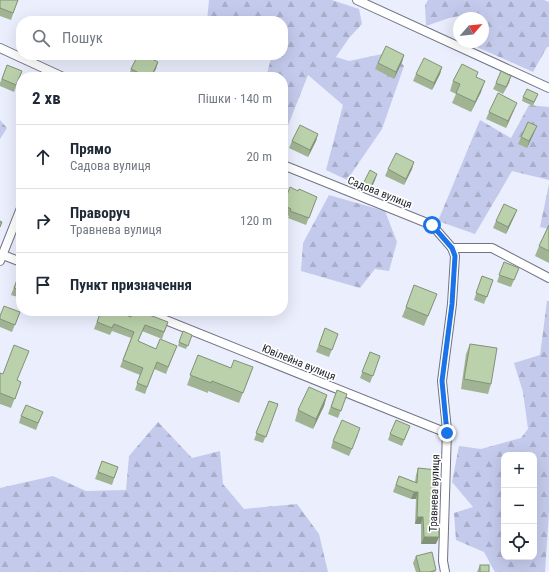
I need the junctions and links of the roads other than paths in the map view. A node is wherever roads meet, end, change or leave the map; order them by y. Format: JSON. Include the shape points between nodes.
{"nodes":[{"id":1,"x":358,"y":0,"type":"edge"},
{"id":2,"x":0,"y":48,"type":"edge"},
{"id":3,"x":16,"y":55,"type":"edge"},
{"id":4,"x":26,"y":60,"type":"edge"},
{"id":5,"x":52,"y":72,"type":"edge"},
{"id":6,"x":549,"y":88,"type":"edge"},
{"id":7,"x":288,"y":168,"type":"edge"},
{"id":8,"x":16,"y":220,"type":"edge"},
{"id":9,"x":452,"y":248,"type":"junction"},
{"id":10,"x":1,"y":258,"type":"edge"},
{"id":11,"x":16,"y":261,"type":"edge"},
{"id":12,"x":549,"y":278,"type":"edge"},
{"id":13,"x":155,"y":316,"type":"edge"},
{"id":14,"x":447,"y":433,"type":"junction"},
{"id":15,"x":445,"y":572,"type":"edge"}],
"edges":[{"from":1,"to":6,"type":"street"},
{"from":2,"to":3,"type":"street"},
{"from":4,"to":5,"type":"street"},
{"from":7,"to":9,"type":"street","name":"Садова вулиця","via":[[432,225]]},
{"from":8,"to":10,"type":"street"},
{"from":9,"to":12,"type":"street","via":[[492,248]]},
{"from":9,"to":14,"type":"street","name":"Травнева вулиця","via":[[455,256],[452,304],[442,381]]},
{"from":10,"to":11,"type":"street"},
{"from":13,"to":14,"type":"street","name":"Ювілейна вулиця"},
{"from":14,"to":15,"type":"street","name":"Травнева вулиця","via":[[443,561]]}]}
